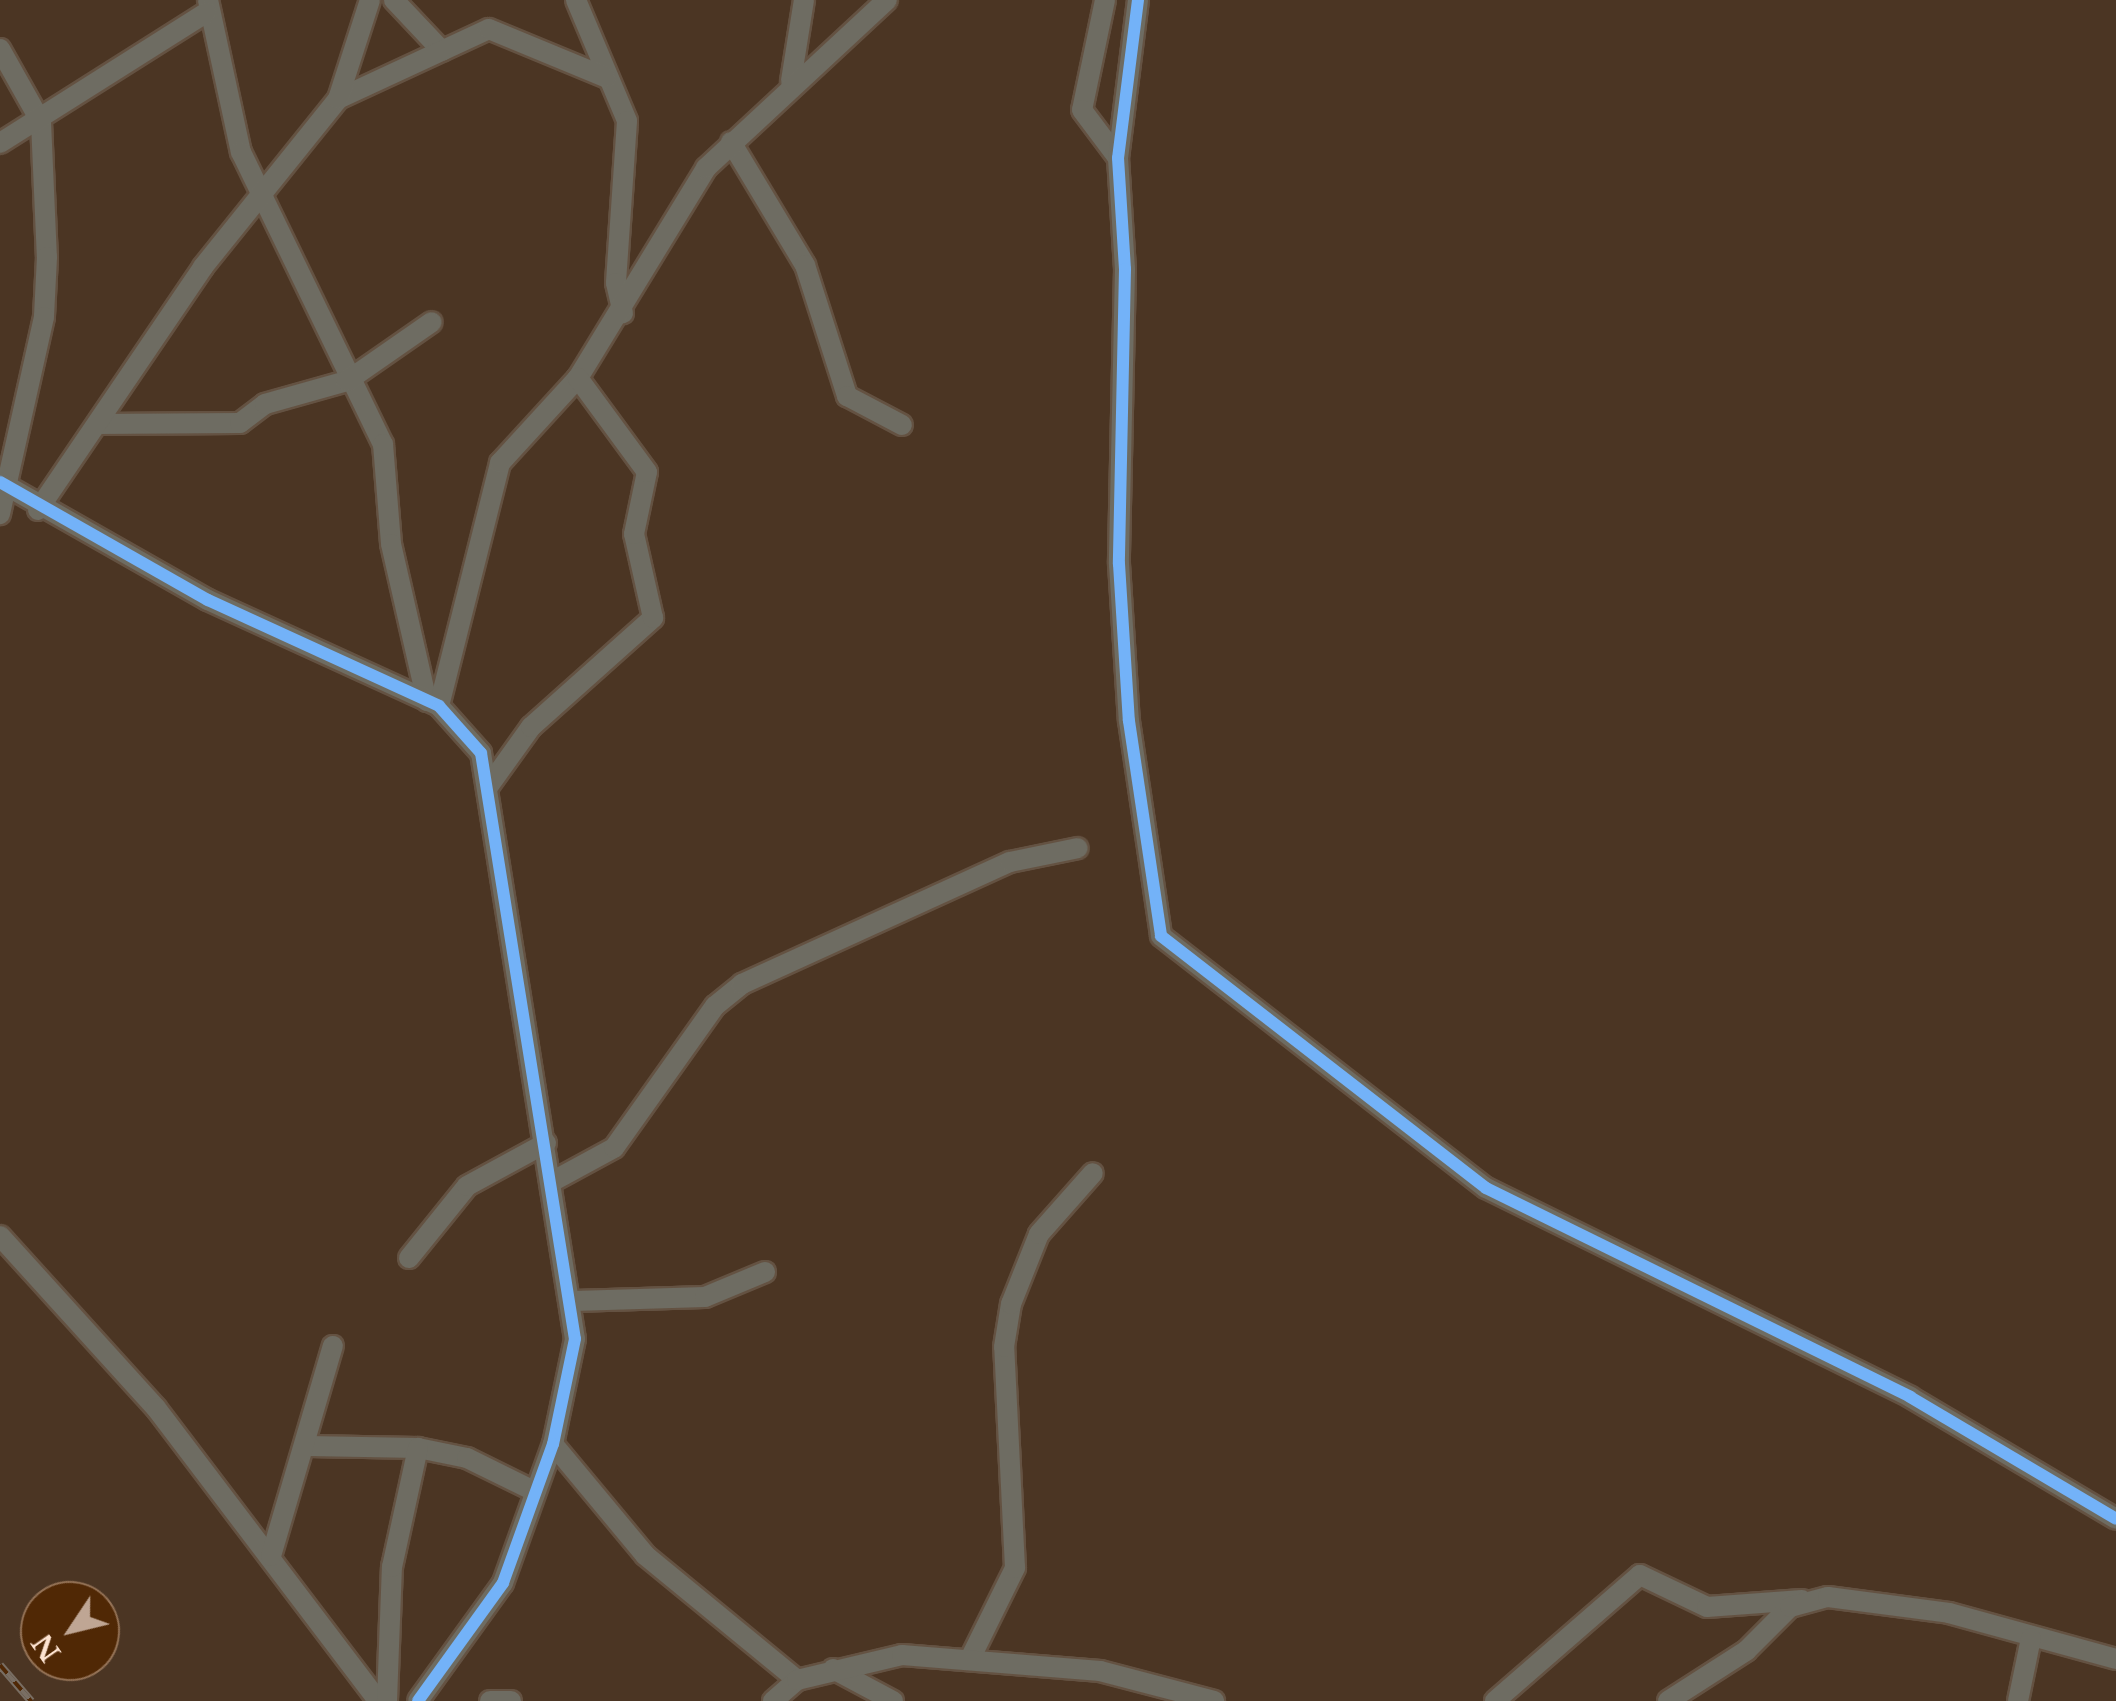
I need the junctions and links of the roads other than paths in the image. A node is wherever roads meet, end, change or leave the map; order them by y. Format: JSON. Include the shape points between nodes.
{"nodes":[{"id":1,"x":370,"y":0,"type":"edge"},
{"id":2,"x":394,"y":0,"type":"edge"},
{"id":3,"x":576,"y":0,"type":"edge"},
{"id":4,"x":804,"y":0,"type":"edge"},
{"id":5,"x":887,"y":0,"type":"edge"},
{"id":6,"x":1105,"y":0,"type":"edge"},
{"id":7,"x":1138,"y":0,"type":"edge"},
{"id":8,"x":207,"y":6,"type":"edge"},
{"id":9,"x":0,"y":49,"type":"edge"},
{"id":10,"x":442,"y":51,"type":"junction"},
{"id":11,"x":605,"y":77,"type":"junction"},
{"id":12,"x":791,"y":81,"type":"junction"},
{"id":13,"x":338,"y":99,"type":"junction"},
{"id":14,"x":41,"y":122,"type":"junction"},
{"id":15,"x":730,"y":142,"type":"junction"},
{"id":16,"x":0,"y":143,"type":"edge"},
{"id":17,"x":1118,"y":158,"type":"junction"},
{"id":18,"x":262,"y":200,"type":"junction"},
{"id":19,"x":623,"y":313,"type":"junction"},
{"id":20,"x":432,"y":322,"type":"dead end"},
{"id":21,"x":578,"y":378,"type":"junction"},
{"id":22,"x":348,"y":381,"type":"junction"},
{"id":23,"x":98,"y":424,"type":"junction"},
{"id":24,"x":902,"y":425,"type":"dead end"},
{"id":25,"x":2,"y":496,"type":"edge"},
{"id":26,"x":38,"y":510,"type":"junction"},
{"id":27,"x":433,"y":704,"type":"junction"},
{"id":28,"x":488,"y":787,"type":"junction"},
{"id":29,"x":1078,"y":848,"type":"dead end"},
{"id":30,"x":546,"y":1143,"type":"junction"},
{"id":31,"x":1093,"y":1173,"type":"dead end"},
{"id":32,"x":555,"y":1180,"type":"junction"},
{"id":33,"x":0,"y":1236,"type":"edge"},
{"id":34,"x":409,"y":1258,"type":"dead end"},
{"id":35,"x":765,"y":1272,"type":"dead end"},
{"id":36,"x":574,"y":1301,"type":"junction"},
{"id":37,"x":334,"y":1346,"type":"dead end"},
{"id":38,"x":553,"y":1444,"type":"junction"},
{"id":39,"x":308,"y":1446,"type":"junction"},
{"id":40,"x":418,"y":1448,"type":"junction"},
{"id":41,"x":534,"y":1491,"type":"junction"},
{"id":42,"x":2116,"y":1520,"type":"edge"},
{"id":43,"x":271,"y":1556,"type":"junction"},
{"id":44,"x":1802,"y":1600,"type":"junction"},
{"id":45,"x":2031,"y":1638,"type":"junction"},
{"id":46,"x":970,"y":1659,"type":"junction"},
{"id":47,"x":2116,"y":1659,"type":"edge"},
{"id":48,"x":833,"y":1669,"type":"junction"},
{"id":49,"x":797,"y":1680,"type":"junction"},
{"id":50,"x":378,"y":1701,"type":"edge"},
{"id":51,"x":387,"y":1701,"type":"edge"},
{"id":52,"x":418,"y":1701,"type":"edge"},
{"id":53,"x":490,"y":1701,"type":"edge"},
{"id":54,"x":511,"y":1701,"type":"edge"},
{"id":55,"x":773,"y":1701,"type":"edge"},
{"id":56,"x":893,"y":1701,"type":"edge"},
{"id":57,"x":1214,"y":1701,"type":"edge"},
{"id":58,"x":1495,"y":1701,"type":"edge"},
{"id":59,"x":1668,"y":1701,"type":"edge"},
{"id":60,"x":2018,"y":1701,"type":"edge"}],
"edges":[{"from":1,"to":13,"type":"street"},
{"from":2,"to":10,"type":"street"},
{"from":3,"to":11,"type":"street"},
{"from":4,"to":12,"type":"street"},
{"from":5,"to":12,"type":"street"},
{"from":6,"to":17,"type":"street","via":[[1082,110]]},
{"from":7,"to":17,"type":"street"},
{"from":8,"to":14,"type":"street"},
{"from":8,"to":18,"type":"street"},
{"from":9,"to":14,"type":"street"},
{"from":10,"to":11,"type":"street","via":[[489,29]]},
{"from":10,"to":13,"type":"street"},
{"from":11,"to":19,"type":"street","via":[[627,121],[616,282]]},
{"from":12,"to":15,"type":"street"},
{"from":13,"to":18,"type":"street"},
{"from":14,"to":16,"type":"street"},
{"from":14,"to":25,"type":"street","via":[[44,316]]},
{"from":15,"to":19,"type":"street","via":[[687,194]]},
{"from":15,"to":24,"type":"street","via":[[804,265],[846,396]]},
{"from":17,"to":42,"type":"street","via":[[1125,269],[1119,564],[1129,720],[1162,936],[1486,1188],[1910,1397]]},
{"from":18,"to":22,"type":"street"},
{"from":18,"to":23,"type":"street","via":[[203,267]]},
{"from":19,"to":21,"type":"street"},
{"from":20,"to":22,"type":"street"},
{"from":21,"to":27,"type":"street","via":[[500,463]]},
{"from":21,"to":28,"type":"street","via":[[647,472],[634,534],[653,618],[531,726]]},
{"from":22,"to":23,"type":"street","via":[[220,429]]},
{"from":22,"to":27,"type":"street","via":[[383,444],[391,544]]},
{"from":23,"to":26,"type":"street"},
{"from":25,"to":26,"type":"street"},
{"from":26,"to":27,"type":"street"},
{"from":27,"to":28,"type":"street","via":[[481,753]]},
{"from":28,"to":30,"type":"street"},
{"from":29,"to":32,"type":"street","via":[[980,874],[742,984],[715,1006],[614,1148]]},
{"from":30,"to":32,"type":"street"},
{"from":30,"to":34,"type":"street","via":[[467,1186]]},
{"from":31,"to":46,"type":"street","via":[[1039,1234],[1011,1304],[1004,1348],[1015,1568]]},
{"from":32,"to":36,"type":"street"},
{"from":33,"to":43,"type":"street","via":[[156,1408]]},
{"from":35,"to":36,"type":"street","via":[[705,1297]]},
{"from":36,"to":38,"type":"street"},
{"from":37,"to":39,"type":"street"},
{"from":38,"to":41,"type":"street"},
{"from":38,"to":49,"type":"street","via":[[645,1555]]},
{"from":39,"to":40,"type":"street"},
{"from":39,"to":43,"type":"street"},
{"from":40,"to":41,"type":"street","via":[[468,1458]]},
{"from":40,"to":51,"type":"street","via":[[392,1567]]},
{"from":41,"to":52,"type":"street","via":[[490,1610]]},
{"from":43,"to":50,"type":"street"},
{"from":44,"to":45,"type":"street","via":[[1949,1614]]},
{"from":44,"to":58,"type":"street","via":[[1707,1607],[1640,1575]]},
{"from":44,"to":59,"type":"street","via":[[1746,1651]]},
{"from":45,"to":47,"type":"street"},
{"from":45,"to":60,"type":"street"},
{"from":46,"to":48,"type":"street","via":[[902,1655]]},
{"from":46,"to":57,"type":"street","via":[[1100,1672]]},
{"from":48,"to":49,"type":"street"},
{"from":48,"to":56,"type":"street"},
{"from":49,"to":55,"type":"street"},
{"from":53,"to":54,"type":"street"}]}
